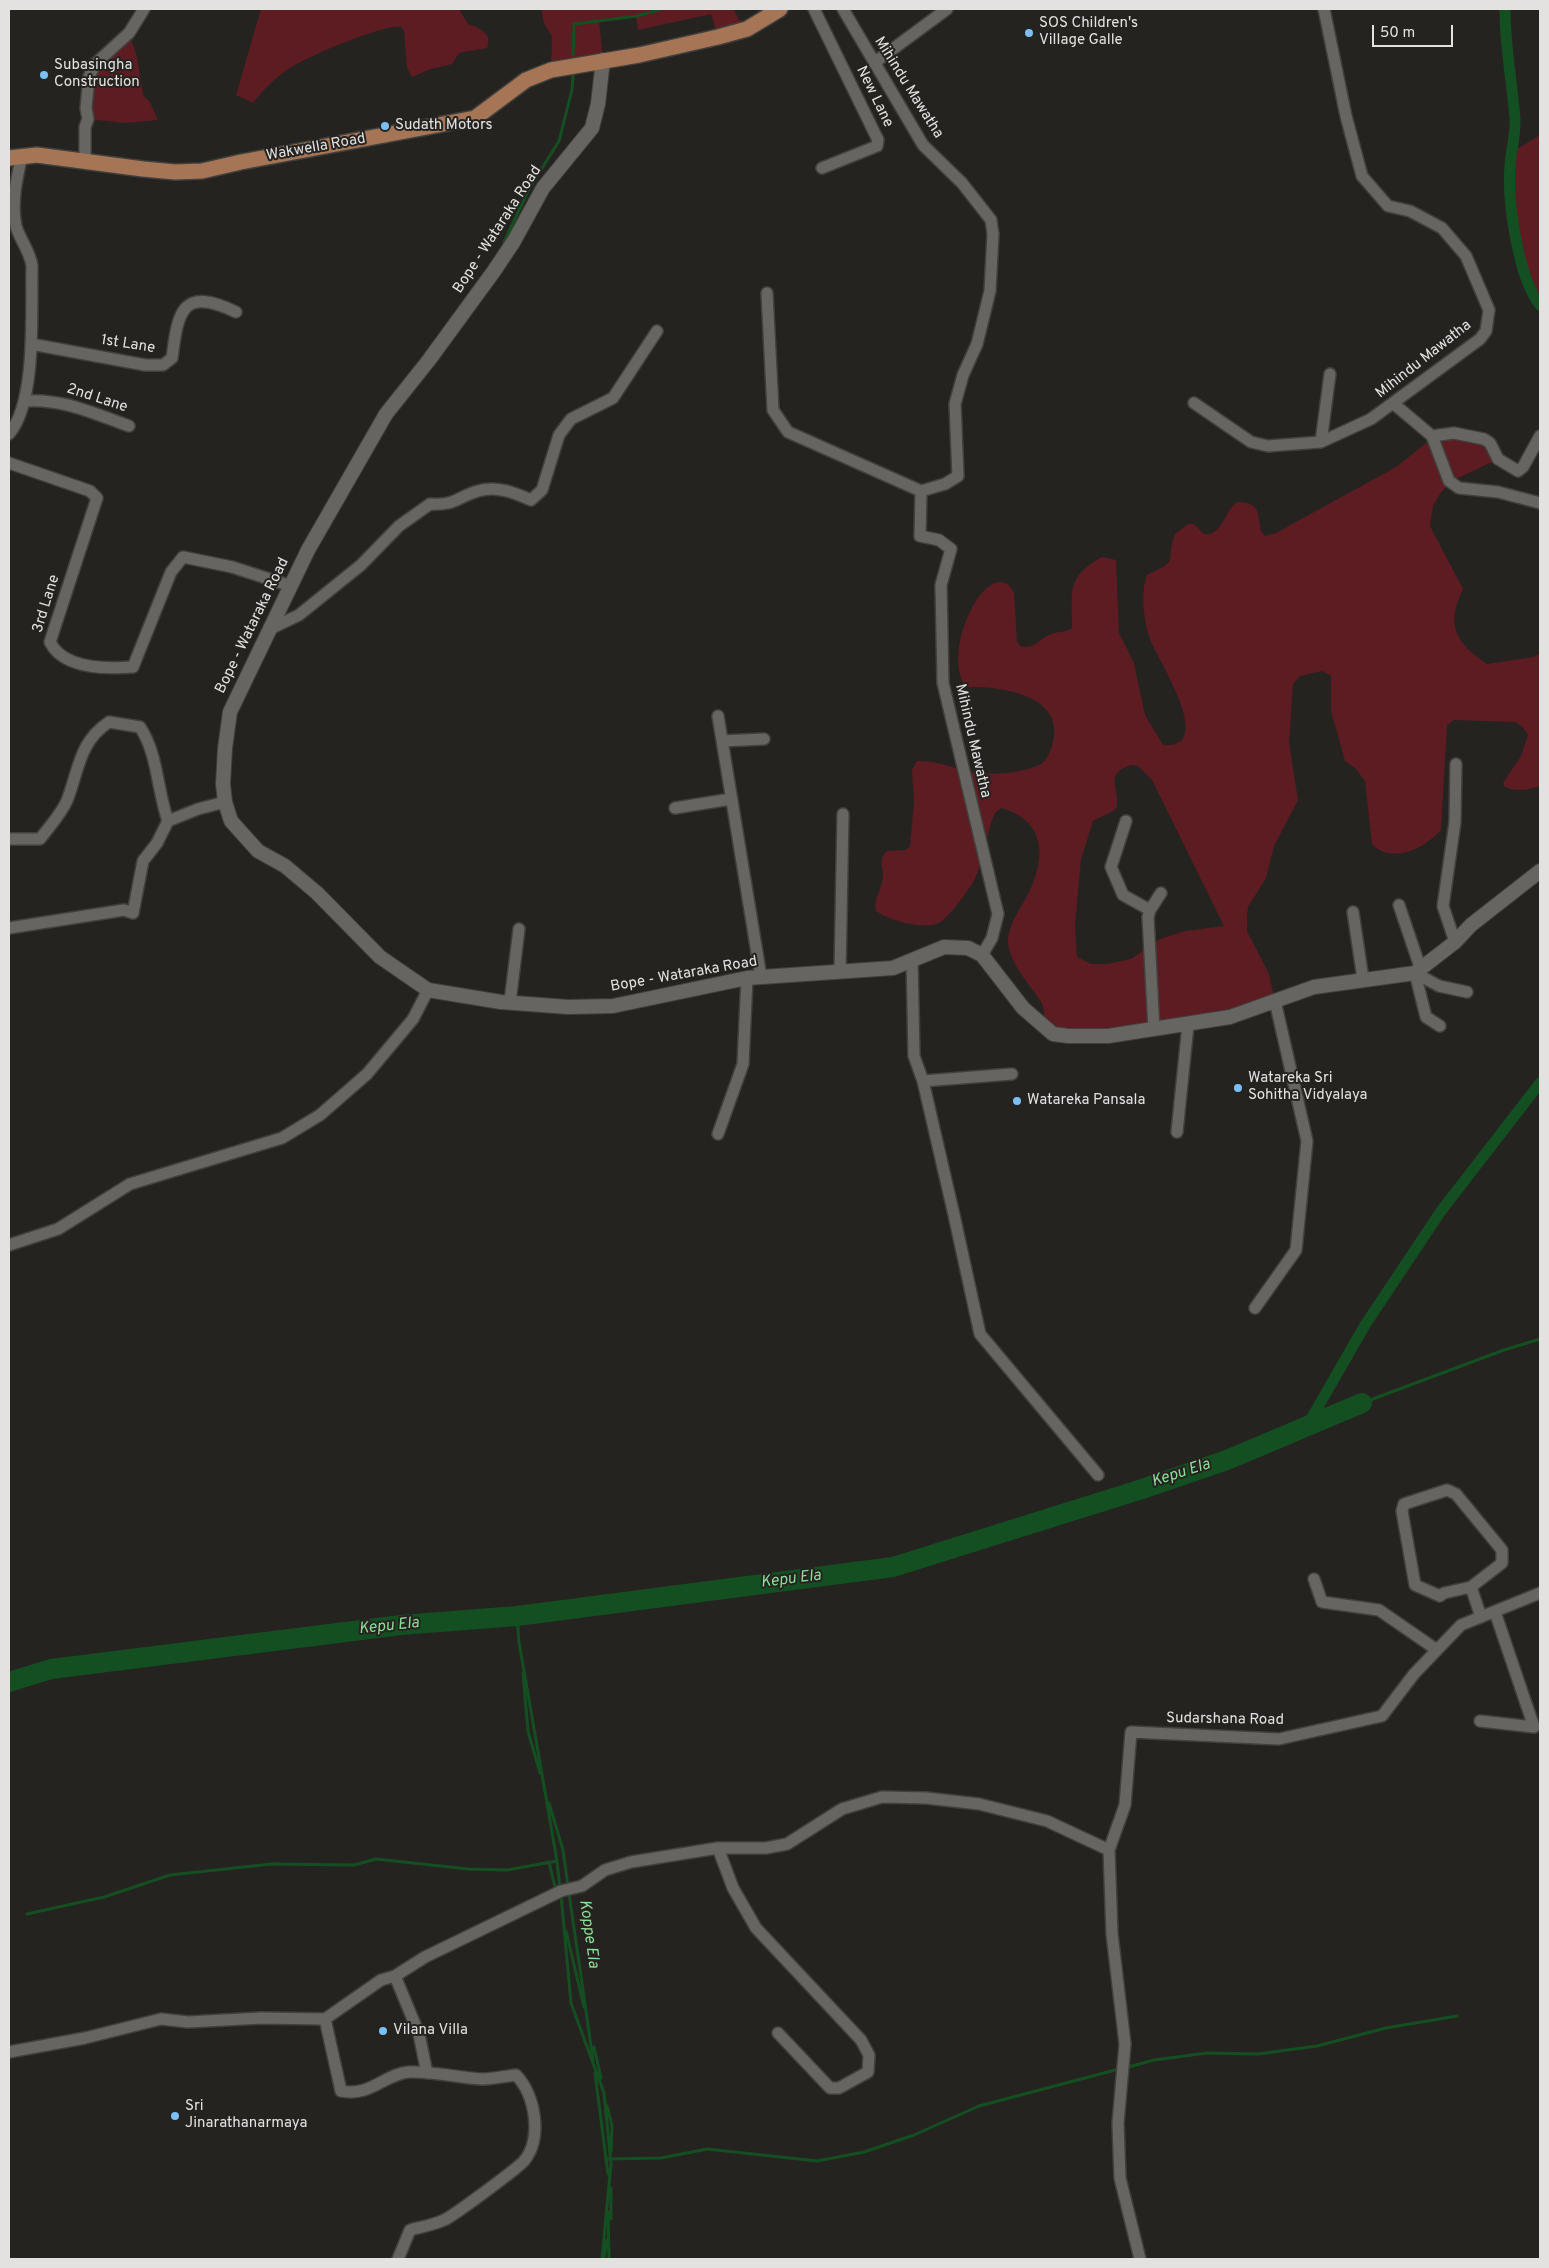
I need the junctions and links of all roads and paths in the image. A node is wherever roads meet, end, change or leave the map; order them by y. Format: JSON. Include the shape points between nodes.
{"nodes":[{"id":1,"x":144,"y":9,"type":"edge"},
{"id":2,"x":780,"y":9,"type":"edge"},
{"id":3,"x":814,"y":9,"type":"edge"},
{"id":4,"x":843,"y":9,"type":"edge"},
{"id":5,"x":947,"y":9,"type":"edge"},
{"id":6,"x":1324,"y":9,"type":"edge"},
{"id":7,"x":604,"y":60,"type":"junction"},
{"id":8,"x":874,"y":63,"type":"junction"},
{"id":9,"x":15,"y":157,"type":"edge"},
{"id":10,"x":86,"y":160,"type":"junction"},
{"id":11,"x":822,"y":168,"type":"dead end"},
{"id":12,"x":767,"y":293,"type":"dead end"},
{"id":13,"x":236,"y":312,"type":"dead end"},
{"id":14,"x":657,"y":331,"type":"dead end"},
{"id":15,"x":31,"y":344,"type":"junction"},
{"id":16,"x":1330,"y":374,"type":"dead end"},
{"id":17,"x":25,"y":401,"type":"junction"},
{"id":18,"x":1194,"y":403,"type":"dead end"},
{"id":19,"x":1394,"y":404,"type":"junction"},
{"id":20,"x":129,"y":426,"type":"dead end"},
{"id":21,"x":9,"y":434,"type":"edge"},
{"id":22,"x":1432,"y":436,"type":"junction"},
{"id":23,"x":1540,"y":436,"type":"edge"},
{"id":24,"x":1321,"y":442,"type":"junction"},
{"id":25,"x":9,"y":463,"type":"edge"},
{"id":26,"x":921,"y":491,"type":"junction"},
{"id":27,"x":1540,"y":502,"type":"edge"},
{"id":28,"x":291,"y":586,"type":"junction"},
{"id":29,"x":272,"y":628,"type":"junction"},
{"id":30,"x":718,"y":716,"type":"dead end"},
{"id":31,"x":764,"y":738,"type":"dead end"},
{"id":32,"x":722,"y":741,"type":"junction"},
{"id":33,"x":1456,"y":764,"type":"dead end"},
{"id":34,"x":731,"y":799,"type":"junction"},
{"id":35,"x":225,"y":802,"type":"junction"},
{"id":36,"x":675,"y":808,"type":"dead end"},
{"id":37,"x":843,"y":814,"type":"dead end"},
{"id":38,"x":1126,"y":820,"type":"dead end"},
{"id":39,"x":168,"y":821,"type":"junction"},
{"id":40,"x":9,"y":839,"type":"edge"},
{"id":41,"x":1540,"y":871,"type":"edge"},
{"id":42,"x":1162,"y":893,"type":"dead end"},
{"id":43,"x":1399,"y":905,"type":"dead end"},
{"id":44,"x":1150,"y":910,"type":"junction"},
{"id":45,"x":1353,"y":912,"type":"dead end"},
{"id":46,"x":9,"y":928,"type":"edge"},
{"id":47,"x":519,"y":929,"type":"dead end"},
{"id":48,"x":1455,"y":942,"type":"junction"},
{"id":49,"x":982,"y":955,"type":"junction"},
{"id":50,"x":912,"y":959,"type":"junction"},
{"id":51,"x":840,"y":972,"type":"junction"},
{"id":52,"x":1418,"y":972,"type":"junction"},
{"id":53,"x":762,"y":977,"type":"junction"},
{"id":54,"x":747,"y":978,"type":"junction"},
{"id":55,"x":1364,"y":979,"type":"junction"},
{"id":56,"x":428,"y":990,"type":"junction"},
{"id":57,"x":1467,"y":992,"type":"dead end"},
{"id":58,"x":1275,"y":1001,"type":"junction"},
{"id":59,"x":510,"y":1002,"type":"junction"},
{"id":60,"x":1188,"y":1025,"type":"junction"},
{"id":61,"x":1440,"y":1026,"type":"dead end"},
{"id":62,"x":1154,"y":1030,"type":"junction"},
{"id":63,"x":1012,"y":1074,"type":"dead end"},
{"id":64,"x":923,"y":1081,"type":"junction"},
{"id":65,"x":1177,"y":1132,"type":"dead end"},
{"id":66,"x":718,"y":1134,"type":"dead end"},
{"id":67,"x":9,"y":1245,"type":"edge"},
{"id":68,"x":1255,"y":1308,"type":"dead end"},
{"id":69,"x":1098,"y":1475,"type":"dead end"},
{"id":70,"x":1314,"y":1579,"type":"dead end"},
{"id":71,"x":1471,"y":1587,"type":"junction"},
{"id":72,"x":1536,"y":1595,"type":"edge"},
{"id":73,"x":1540,"y":1605,"type":"edge"},
{"id":74,"x":1495,"y":1612,"type":"junction"},
{"id":75,"x":1481,"y":1618,"type":"junction"},
{"id":76,"x":1437,"y":1650,"type":"junction"},
{"id":77,"x":1480,"y":1721,"type":"dead end"},
{"id":78,"x":718,"y":1848,"type":"junction"},
{"id":79,"x":1108,"y":1850,"type":"junction"},
{"id":80,"x":395,"y":1976,"type":"junction"},
{"id":81,"x":325,"y":2019,"type":"junction"},
{"id":82,"x":778,"y":2033,"type":"dead end"},
{"id":83,"x":9,"y":2052,"type":"edge"},
{"id":84,"x":427,"y":2073,"type":"junction"},
{"id":85,"x":398,"y":2259,"type":"edge"},
{"id":86,"x":1140,"y":2259,"type":"edge"}],
"edges":[{"from":1,"to":10,"type":"street","via":[[129,33],[95,64],[89,77]]},
{"from":2,"to":7,"type":"main road","name":"Wakwella Road","via":[[737,32]]},
{"from":3,"to":11,"type":"street","name":"New Lane","via":[[878,140],[877,146]]},
{"from":4,"to":8,"type":"street","name":"Mihindu Mawatha"},
{"from":5,"to":8,"type":"street"},
{"from":6,"to":19,"type":"street","name":"Mihindu Mawatha","via":[[1362,176],[1388,206],[1410,211],[1442,228],[1466,256],[1489,310],[1486,331],[1480,339]]},
{"from":7,"to":10,"type":"main road","name":"Wakwella Road","via":[[551,70],[526,80],[476,118],[202,171],[167,171]]},
{"from":7,"to":28,"type":"street","name":"Bope - Wataraka Road","via":[[592,128],[543,188],[494,271],[430,360],[386,414],[326,517]]},
{"from":8,"to":26,"type":"street","name":"Mihindu Mawatha","via":[[923,144],[986,212],[993,234],[990,290],[977,344],[957,394],[958,476],[945,484]]},
{"from":9,"to":10,"type":"main road","name":"Wakwella Road"},
{"from":9,"to":15,"type":"street","via":[[16,226],[30,254],[32,266]]},
{"from":12,"to":26,"type":"street","via":[[773,410],[777,419],[788,432]]},
{"from":13,"to":15,"type":"street","name":"1st Lane","via":[[216,302],[194,301],[183,309],[176,326],[172,358],[164,365],[145,365]]},
{"from":14,"to":29,"type":"street","via":[[613,398],[571,419],[559,435],[542,490],[531,500],[506,490],[480,490],[446,505],[430,504],[399,526],[361,565],[299,615]]},
{"from":15,"to":17,"type":"street"},
{"from":16,"to":24,"type":"street"},
{"from":17,"to":20,"type":"street","name":"2nd Lane","via":[[61,402]]},
{"from":17,"to":21,"type":"street","via":[[16,426]]},
{"from":18,"to":24,"type":"street","name":"Mihindu Mawatha","via":[[1251,442],[1268,446]]},
{"from":19,"to":22,"type":"street"},
{"from":19,"to":24,"type":"street","name":"Mihindu Mawatha","via":[[1371,420]]},
{"from":22,"to":23,"type":"street","via":[[1454,433],[1484,439],[1498,458],[1518,471]]},
{"from":22,"to":27,"type":"street","via":[[1449,481],[1459,488],[1498,492]]},
{"from":25,"to":28,"type":"street","name":"3rd Lane","via":[[90,491],[96,498],[50,642],[55,652],[77,662],[106,669],[133,668],[171,572],[183,557],[232,567]]},
{"from":26,"to":49,"type":"street","name":"Mihindu Mawatha","via":[[920,536],[939,540],[951,549],[941,585],[943,683],[998,914],[992,938]]},
{"from":28,"to":29,"type":"street","name":"Bope - Wataraka Road"},
{"from":29,"to":35,"type":"street","name":"Bope - Wataraka Road","via":[[230,712],[225,748]]},
{"from":30,"to":32,"type":"street"},
{"from":31,"to":32,"type":"street"},
{"from":32,"to":34,"type":"street"},
{"from":33,"to":48,"type":"street","via":[[1455,822],[1443,906]]},
{"from":34,"to":36,"type":"street"},
{"from":34,"to":53,"type":"street"},
{"from":35,"to":39,"type":"street"},
{"from":35,"to":56,"type":"street","name":"Bope - Wataraka Road","via":[[231,821],[258,851],[285,866],[318,893],[380,957]]},
{"from":37,"to":51,"type":"street"},
{"from":38,"to":44,"type":"street","via":[[1111,867],[1123,895]]},
{"from":39,"to":40,"type":"street","via":[[150,742],[140,727],[109,722],[97,730],[85,748],[75,769],[68,800],[40,839]]},
{"from":39,"to":46,"type":"street","via":[[157,844],[143,861],[133,914],[124,910]]},
{"from":41,"to":48,"type":"street","via":[[1471,925]]},
{"from":42,"to":44,"type":"street"},
{"from":43,"to":52,"type":"street"},
{"from":44,"to":62,"type":"street"},
{"from":45,"to":55,"type":"street"},
{"from":47,"to":59,"type":"street"},
{"from":48,"to":52,"type":"street"},
{"from":49,"to":50,"type":"street","name":"Bope - Wataraka Road","via":[[968,948],[944,947]]},
{"from":49,"to":62,"type":"street","via":[[1023,1008],[1053,1034],[1108,1036]]},
{"from":50,"to":51,"type":"street","name":"Bope - Wataraka Road","via":[[893,968]]},
{"from":50,"to":64,"type":"street","via":[[914,1056]]},
{"from":51,"to":53,"type":"street","name":"Bope - Wataraka Road"},
{"from":52,"to":55,"type":"street"},
{"from":52,"to":57,"type":"street","via":[[1439,986]]},
{"from":52,"to":61,"type":"street","via":[[1426,1017]]},
{"from":53,"to":54,"type":"street","name":"Bope - Wataraka Road"},
{"from":54,"to":59,"type":"street","name":"Bope - Wataraka Road","via":[[613,1006]]},
{"from":54,"to":66,"type":"street","via":[[743,1064]]},
{"from":55,"to":58,"type":"street","via":[[1314,987]]},
{"from":56,"to":59,"type":"street","name":"Bope - Wataraka Road"},
{"from":56,"to":67,"type":"street","via":[[413,1019],[367,1074],[312,1120],[282,1138],[130,1184],[58,1229]]},
{"from":58,"to":60,"type":"street","via":[[1230,1017]]},
{"from":58,"to":68,"type":"street","via":[[1306,1140],[1296,1250]]},
{"from":60,"to":62,"type":"street"},
{"from":60,"to":65,"type":"street"},
{"from":63,"to":64,"type":"street"},
{"from":64,"to":69,"type":"street","via":[[980,1334]]},
{"from":70,"to":76,"type":"street","via":[[1322,1602],[1379,1610]]},
{"from":71,"to":71,"type":"street","via":[[1440,1596],[1415,1585],[1402,1511],[1404,1504],[1447,1490],[1456,1494],[1502,1550],[1502,1563]]},
{"from":71,"to":75,"type":"street"},
{"from":72,"to":73,"type":"street"},
{"from":72,"to":74,"type":"street","name":"Sudarshana Road"},
{"from":74,"to":75,"type":"street","name":"Sudarshana Road"},
{"from":74,"to":77,"type":"street","via":[[1534,1727]]},
{"from":75,"to":76,"type":"street","name":"Sudarshana Road","via":[[1461,1625]]},
{"from":76,"to":79,"type":"street","name":"Sudarshana Road","via":[[1382,1716],[1279,1740],[1131,1732],[1125,1806]]},
{"from":78,"to":79,"type":"street","via":[[766,1848],[787,1844],[842,1809],[882,1797],[979,1804],[1047,1821]]},
{"from":78,"to":80,"type":"street","via":[[631,1862],[605,1870],[582,1886],[561,1891]]},
{"from":78,"to":82,"type":"street","via":[[733,1888],[756,1928],[861,2040],[870,2055],[868,2072],[839,2088],[830,2088]]},
{"from":79,"to":86,"type":"street","via":[[1112,1934],[1125,2044],[1118,2123],[1120,2178]]},
{"from":80,"to":81,"type":"street","via":[[381,1980]]},
{"from":80,"to":84,"type":"street","via":[[419,2034]]},
{"from":81,"to":83,"type":"street","via":[[188,2022],[161,2018],[85,2038]]},
{"from":81,"to":84,"type":"street","via":[[341,2091],[357,2093],[400,2074]]},
{"from":84,"to":85,"type":"street","via":[[482,2079],[516,2075],[526,2085],[533,2107],[533,2139],[524,2161],[445,2220],[410,2230]]}]}
